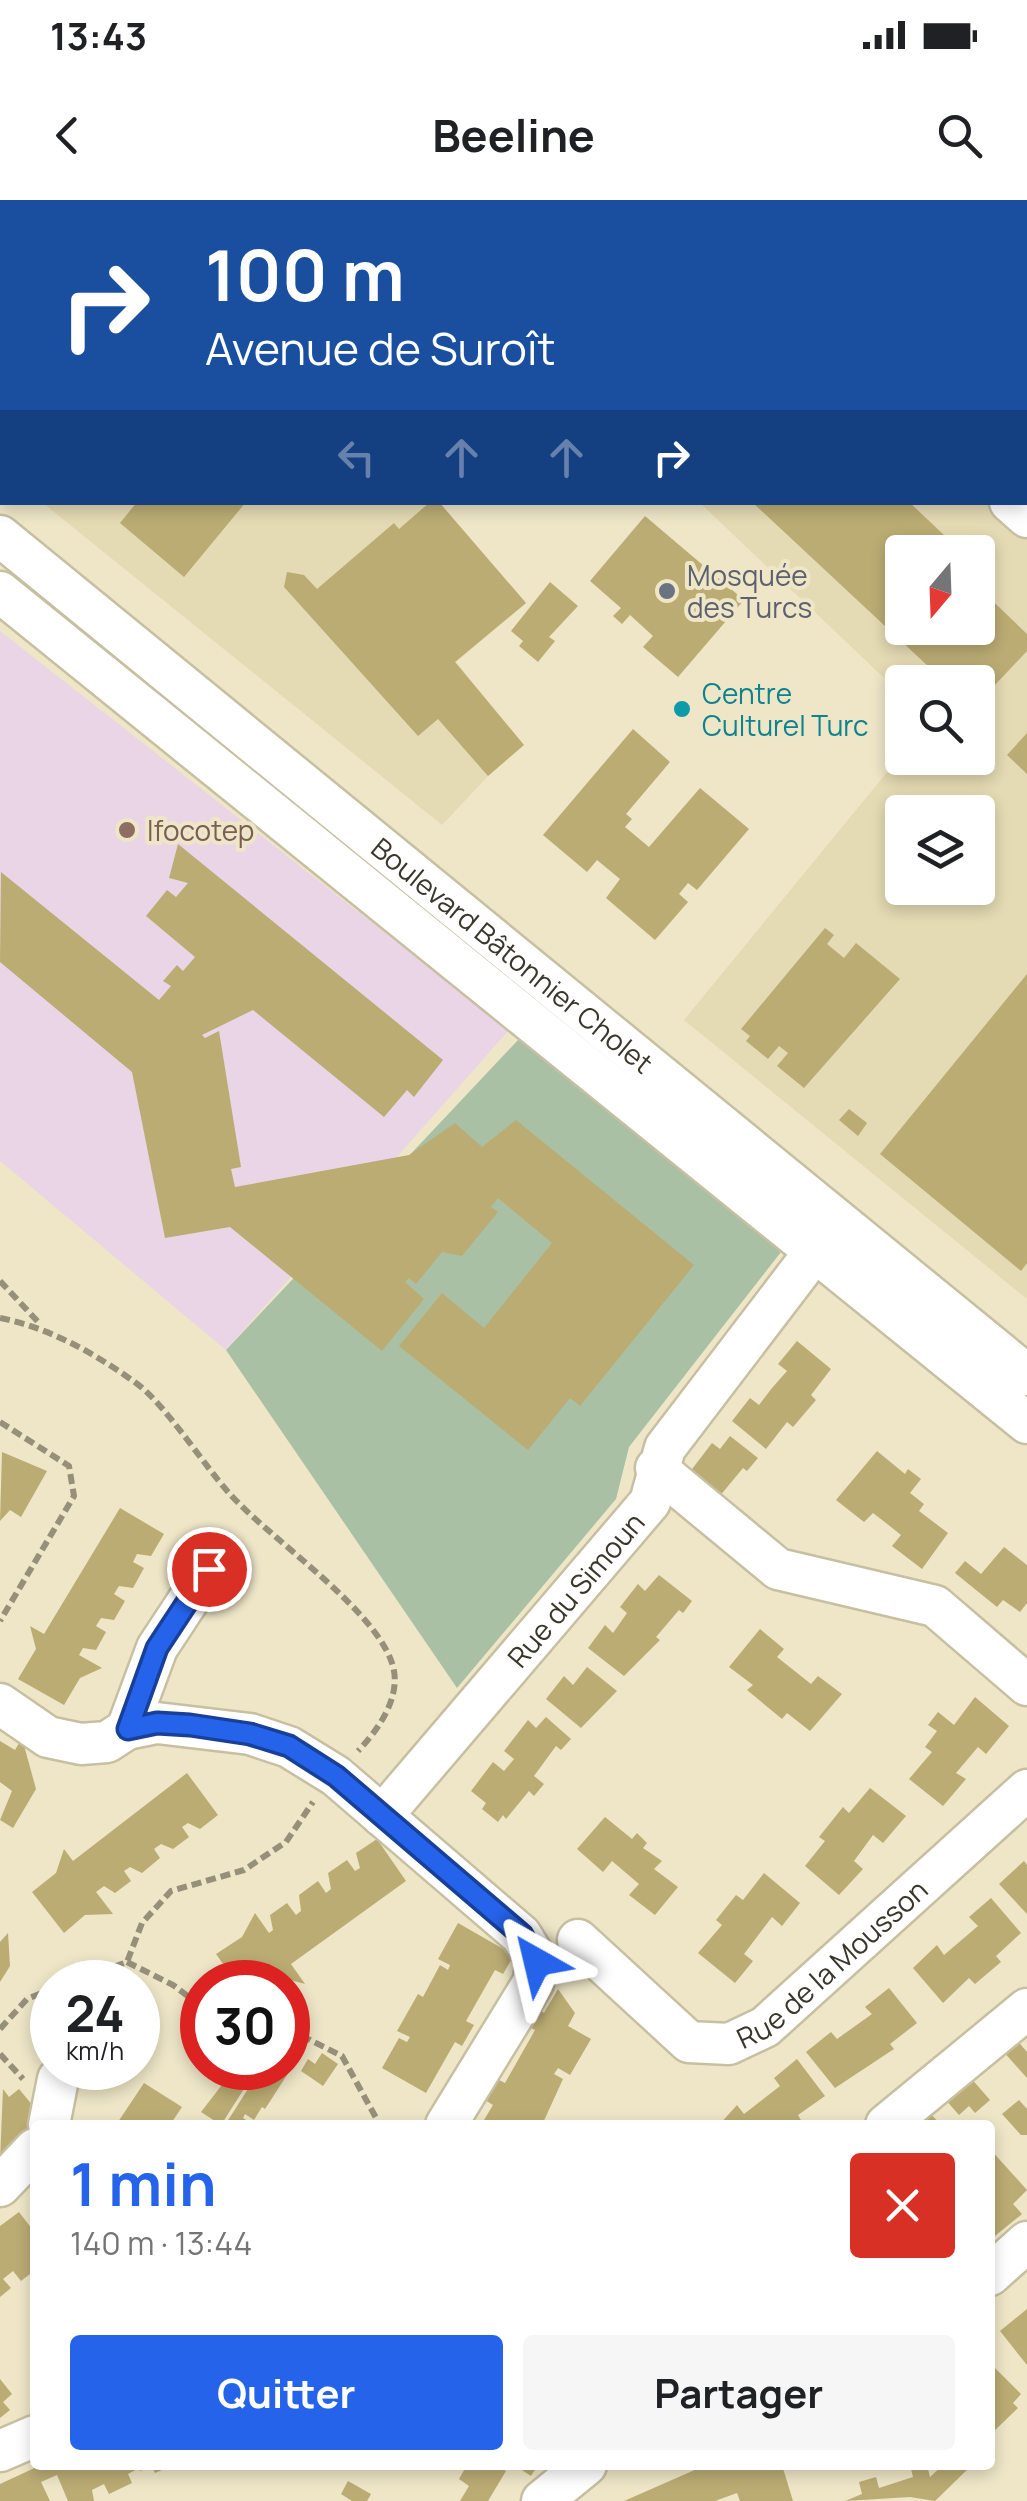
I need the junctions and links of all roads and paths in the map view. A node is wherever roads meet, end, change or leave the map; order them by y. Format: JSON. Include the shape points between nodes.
{"nodes":[{"id":1,"x":0,"y":536,"type":"edge"},
{"id":2,"x":0,"y":592,"type":"edge"},
{"id":3,"x":813,"y":1254,"type":"junction"},
{"id":4,"x":0,"y":1281,"type":"edge"},
{"id":5,"x":0,"y":1318,"type":"edge"},
{"id":6,"x":42,"y":1326,"type":"junction"},
{"id":7,"x":1027,"y":1375,"type":"edge"},
{"id":8,"x":0,"y":1422,"type":"edge"},
{"id":9,"x":1027,"y":1423,"type":"edge"},
{"id":10,"x":656,"y":1468,"type":"junction"},
{"id":11,"x":209,"y":1569,"type":"dead end"},
{"id":12,"x":0,"y":1621,"type":"edge"},
{"id":13,"x":1027,"y":1685,"type":"edge"},
{"id":14,"x":0,"y":1704,"type":"edge"},
{"id":15,"x":128,"y":1729,"type":"junction"},
{"id":16,"x":336,"y":1776,"type":"junction"},
{"id":17,"x":1027,"y":1790,"type":"edge"},
{"id":18,"x":382,"y":1816,"type":"junction"},
{"id":19,"x":578,"y":1940,"type":"dead end"},
{"id":20,"x":127,"y":1960,"type":"edge"},
{"id":21,"x":30,"y":1998,"type":"edge"},
{"id":22,"x":1027,"y":2010,"type":"edge"},
{"id":23,"x":0,"y":2029,"type":"edge"},
{"id":24,"x":310,"y":2040,"type":"edge"},
{"id":25,"x":56,"y":2090,"type":"edge"},
{"id":26,"x":51,"y":2120,"type":"edge"},
{"id":27,"x":377,"y":2120,"type":"edge"},
{"id":28,"x":449,"y":2120,"type":"edge"},
{"id":29,"x":892,"y":2120,"type":"edge"},
{"id":30,"x":30,"y":2158,"type":"edge"},
{"id":31,"x":14,"y":2188,"type":"edge"},
{"id":32,"x":1027,"y":2242,"type":"edge"},
{"id":33,"x":995,"y":2271,"type":"edge"},
{"id":34,"x":30,"y":2438,"type":"edge"},
{"id":35,"x":0,"y":2452,"type":"edge"},
{"id":36,"x":580,"y":2470,"type":"edge"},
{"id":37,"x":542,"y":2501,"type":"edge"}],
"edges":[{"from":1,"to":7,"type":"street","name":"Boulevard Bâtonnier Cholet"},
{"from":2,"to":3,"type":"street","name":"Boulevard Bâtonnier Cholet"},
{"from":3,"to":9,"type":"street","name":"Boulevard Bâtonnier Cholet"},
{"from":3,"to":10,"type":"street","name":"Rue du Simoun"},
{"from":4,"to":6,"type":"path"},
{"from":5,"to":6,"type":"path"},
{"from":6,"to":16,"type":"path","via":[[140,1386],[232,1496],[376,1636],[392,1661],[390,1704]]},
{"from":8,"to":12,"type":"path","via":[[68,1466],[74,1496]]},
{"from":10,"to":13,"type":"street","via":[[778,1569],[935,1606]]},
{"from":10,"to":18,"type":"street","name":"Rue du Simoun","via":[[650,1502]]},
{"from":11,"to":15,"type":"street","via":[[157,1648]]},
{"from":14,"to":15,"type":"street","via":[[48,1737],[81,1744],[107,1742]]},
{"from":15,"to":16,"type":"street","via":[[157,1723],[250,1734],[289,1746]]},
{"from":16,"to":18,"type":"street"},
{"from":16,"to":20,"type":"path","via":[[286,1842],[244,1870],[171,1891],[142,1923]]},
{"from":17,"to":19,"type":"street","name":"Rue de la Mousson","via":[[764,2027],[728,2044],[689,2042]]},
{"from":18,"to":28,"type":"street","via":[[522,1935],[537,1962],[528,1992]]},
{"from":21,"to":23,"type":"path"},
{"from":22,"to":29,"type":"street"},
{"from":24,"to":27,"type":"path","via":[[342,2056]]},
{"from":25,"to":26,"type":"street"},
{"from":30,"to":31,"type":"street"},
{"from":32,"to":33,"type":"street"},
{"from":34,"to":35,"type":"street"},
{"from":36,"to":37,"type":"street"}]}
